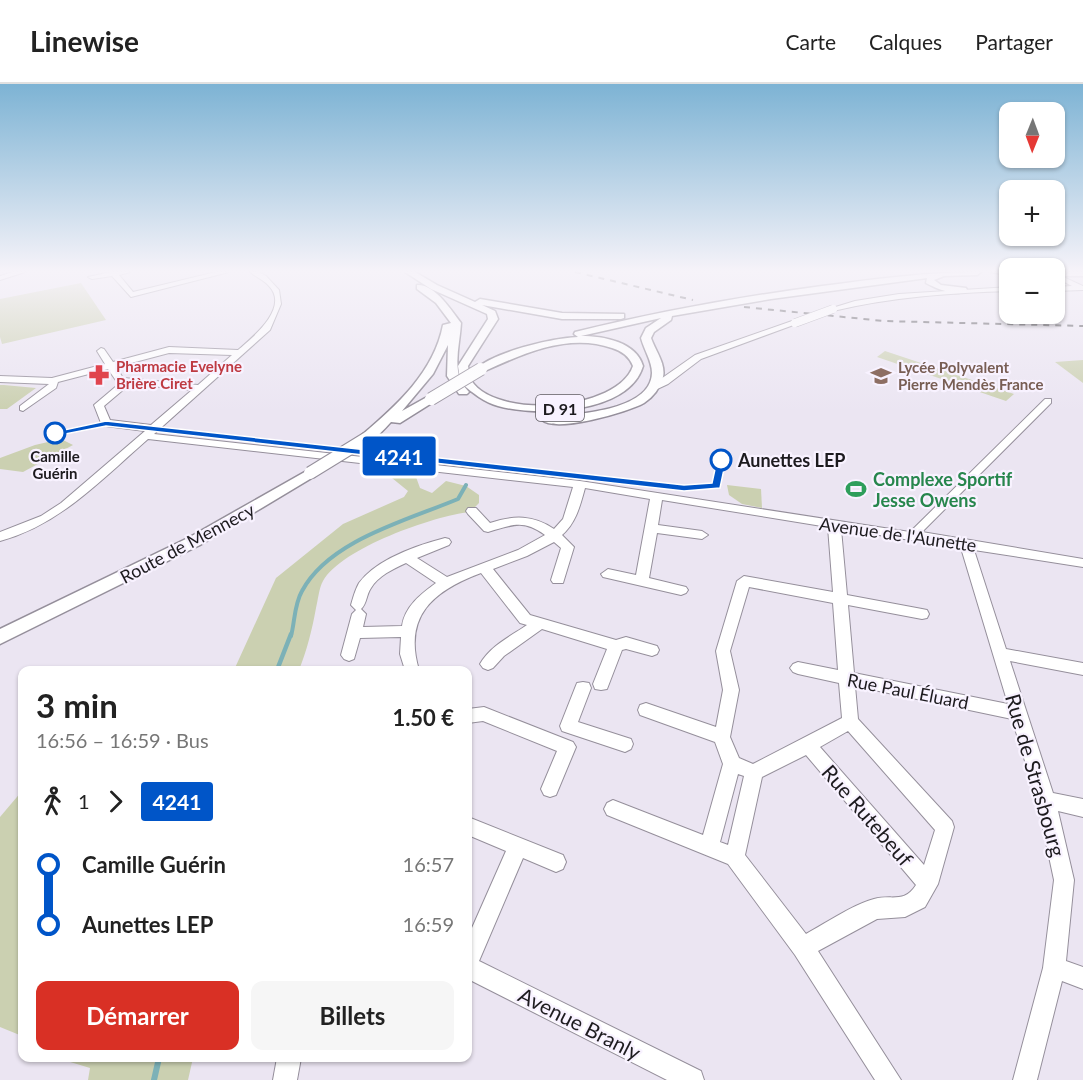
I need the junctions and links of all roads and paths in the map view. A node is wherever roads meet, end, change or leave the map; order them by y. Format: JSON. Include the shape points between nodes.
{"nodes":[{"id":1,"x":273,"y":318,"type":"edge"},
{"id":2,"x":449,"y":318,"type":"edge"},
{"id":3,"x":453,"y":318,"type":"edge"},
{"id":4,"x":492,"y":318,"type":"edge"},
{"id":5,"x":647,"y":318,"type":"edge"},
{"id":6,"x":668,"y":318,"type":"edge"},
{"id":7,"x":805,"y":318,"type":"edge"},
{"id":8,"x":101,"y":351,"type":"dead end"},
{"id":9,"x":516,"y":352,"type":"junction"},
{"id":10,"x":239,"y":353,"type":"junction"},
{"id":11,"x":110,"y":365,"type":"junction"},
{"id":12,"x":0,"y":379,"type":"edge"},
{"id":13,"x":52,"y":381,"type":"junction"},
{"id":14,"x":127,"y":382,"type":"junction"},
{"id":15,"x":201,"y":388,"type":"junction"},
{"id":16,"x":653,"y":388,"type":"junction"},
{"id":17,"x":1048,"y":401,"type":"dead end"},
{"id":18,"x":23,"y":408,"type":"dead end"},
{"id":19,"x":151,"y":432,"type":"junction"},
{"id":20,"x":367,"y":438,"type":"junction"},
{"id":21,"x":580,"y":484,"type":"junction"},
{"id":22,"x":657,"y":495,"type":"junction"},
{"id":23,"x":472,"y":511,"type":"dead end"},
{"id":24,"x":834,"y":525,"type":"junction"},
{"id":25,"x":652,"y":528,"type":"junction"},
{"id":26,"x":554,"y":535,"type":"junction"},
{"id":27,"x":702,"y":536,"type":"dead end"},
{"id":28,"x":0,"y":537,"type":"edge"},
{"id":29,"x":916,"y":537,"type":"junction"},
{"id":30,"x":445,"y":542,"type":"dead end"},
{"id":31,"x":966,"y":544,"type":"junction"},
{"id":32,"x":407,"y":558,"type":"junction"},
{"id":33,"x":1083,"y":563,"type":"edge"},
{"id":34,"x":484,"y":567,"type":"junction"},
{"id":35,"x":608,"y":574,"type":"dead end"},
{"id":36,"x":558,"y":580,"type":"dead end"},
{"id":37,"x":642,"y":580,"type":"junction"},
{"id":38,"x":446,"y":583,"type":"junction"},
{"id":39,"x":681,"y":590,"type":"dead end"},
{"id":40,"x":841,"y":599,"type":"junction"},
{"id":41,"x":922,"y":614,"type":"dead end"},
{"id":42,"x":539,"y":624,"type":"junction"},
{"id":43,"x":406,"y":631,"type":"junction"},
{"id":44,"x":355,"y":633,"type":"junction"},
{"id":45,"x":0,"y":637,"type":"edge"},
{"id":46,"x":616,"y":646,"type":"junction"},
{"id":47,"x":652,"y":650,"type":"dead end"},
{"id":48,"x":1002,"y":654,"type":"junction"},
{"id":49,"x":349,"y":655,"type":"dead end"},
{"id":50,"x":488,"y":664,"type":"dead end"},
{"id":51,"x":410,"y":666,"type":"edge"},
{"id":52,"x":798,"y":668,"type":"dead end"},
{"id":53,"x":1083,"y":669,"type":"edge"},
{"id":54,"x":845,"y":679,"type":"junction"},
{"id":55,"x":601,"y":684,"type":"dead end"},
{"id":56,"x":583,"y":688,"type":"dead end"},
{"id":57,"x":646,"y":710,"type":"dead end"},
{"id":58,"x":1019,"y":713,"type":"junction"},
{"id":59,"x":472,"y":716,"type":"edge"},
{"id":60,"x":850,"y":722,"type":"junction"},
{"id":61,"x":568,"y":726,"type":"junction"},
{"id":62,"x":722,"y":737,"type":"junction"},
{"id":63,"x":625,"y":744,"type":"dead end"},
{"id":64,"x":808,"y":745,"type":"junction"},
{"id":65,"x":567,"y":747,"type":"junction"},
{"id":66,"x":732,"y":764,"type":"junction"},
{"id":67,"x":754,"y":772,"type":"junction"},
{"id":68,"x":550,"y":789,"type":"dead end"},
{"id":69,"x":1046,"y":800,"type":"junction"},
{"id":70,"x":1083,"y":808,"type":"edge"},
{"id":71,"x":613,"y":809,"type":"dead end"},
{"id":72,"x":472,"y":828,"type":"edge"},
{"id":73,"x":518,"y":847,"type":"junction"},
{"id":74,"x":710,"y":847,"type":"junction"},
{"id":75,"x":735,"y":857,"type":"junction"},
{"id":76,"x":556,"y":862,"type":"dead end"},
{"id":77,"x":928,"y":884,"type":"junction"},
{"id":78,"x":803,"y":947,"type":"junction"},
{"id":79,"x":472,"y":953,"type":"edge"},
{"id":80,"x":1054,"y":968,"type":"junction"},
{"id":81,"x":472,"y":969,"type":"edge"},
{"id":82,"x":1083,"y":978,"type":"edge"},
{"id":83,"x":288,"y":1062,"type":"edge"},
{"id":84,"x":285,"y":1080,"type":"edge"},
{"id":85,"x":692,"y":1080,"type":"edge"},
{"id":86,"x":889,"y":1080,"type":"edge"},
{"id":87,"x":1025,"y":1080,"type":"edge"}],
"edges":[{"from":1,"to":10,"type":"street"},
{"from":2,"to":20,"type":"main road","number":"D 91","via":[[447,337],[409,399]]},
{"from":3,"to":16,"type":"main road","via":[[456,323],[450,365],[453,379],[467,396],[486,407],[529,418],[577,418],[620,409]]},
{"from":4,"to":9,"type":"main road","number":"D 91","via":[[463,366],[466,381],[488,398],[533,408],[582,405],[618,389],[638,366],[623,348],[596,341],[563,342]]},
{"from":5,"to":9,"type":"main road"},
{"from":6,"to":16,"type":"main road","via":[[650,330],[646,338],[657,365]]},
{"from":7,"to":16,"type":"street","bridge":true,"via":[[699,357]]},
{"from":8,"to":11,"type":"street"},
{"from":9,"to":20,"type":"main road","number":"D 91","bridge":true},
{"from":10,"to":11,"type":"street","via":[[169,350]]},
{"from":10,"to":15,"type":"street"},
{"from":11,"to":13,"type":"street"},
{"from":11,"to":14,"type":"street","via":[[120,380]]},
{"from":12,"to":13,"type":"street"},
{"from":13,"to":18,"type":"street","via":[[53,386]]},
{"from":14,"to":15,"type":"street"},
{"from":14,"to":19,"type":"street","name":"Avenue de l'Aunette","via":[[99,405],[106,423]]},
{"from":15,"to":19,"type":"street"},
{"from":17,"to":29,"type":"street","via":[[916,531]]},
{"from":19,"to":21,"type":"street","name":"Avenue de l'Aunette"},
{"from":19,"to":28,"type":"street","via":[[55,513]]},
{"from":20,"to":45,"type":"main road","name":"Route de Mennecy","number":"D 91","bridge":true,"via":[[195,542]]},
{"from":21,"to":22,"type":"street","name":"Avenue de l'Aunette"},
{"from":21,"to":26,"type":"street","via":[[565,526]]},
{"from":22,"to":24,"type":"street","name":"Avenue de l'Aunette"},
{"from":22,"to":25,"type":"street"},
{"from":23,"to":26,"type":"street","via":[[488,528],[512,520],[540,524]]},
{"from":24,"to":29,"type":"street","name":"Avenue de l'Aunette"},
{"from":24,"to":40,"type":"street"},
{"from":25,"to":27,"type":"street"},
{"from":25,"to":37,"type":"street"},
{"from":26,"to":34,"type":"street"},
{"from":26,"to":36,"type":"street","via":[[568,547]]},
{"from":29,"to":31,"type":"street","name":"Avenue de l'Aunette"},
{"from":30,"to":32,"type":"street"},
{"from":31,"to":33,"type":"street","name":"Avenue de l'Aunette"},
{"from":31,"to":48,"type":"street","name":"Rue de Strasbourg"},
{"from":32,"to":38,"type":"street"},
{"from":32,"to":44,"type":"street","via":[[364,587]]},
{"from":34,"to":38,"type":"street"},
{"from":34,"to":42,"type":"street","via":[[525,619]]},
{"from":35,"to":37,"type":"street"},
{"from":37,"to":39,"type":"street"},
{"from":38,"to":43,"type":"street","via":[[419,604]]},
{"from":40,"to":41,"type":"street"},
{"from":40,"to":54,"type":"street"},
{"from":40,"to":62,"type":"street","via":[[744,581],[723,651],[731,690]]},
{"from":42,"to":46,"type":"street"},
{"from":42,"to":50,"type":"street"},
{"from":43,"to":44,"type":"street"},
{"from":43,"to":51,"type":"street"},
{"from":44,"to":49,"type":"street"},
{"from":46,"to":47,"type":"street","via":[[626,643]]},
{"from":46,"to":55,"type":"street"},
{"from":48,"to":53,"type":"street"},
{"from":48,"to":58,"type":"street","name":"Rue de Strasbourg"},
{"from":52,"to":54,"type":"street","name":"Rue Paul Éluard"},
{"from":54,"to":58,"type":"street","name":"Rue Paul Éluard"},
{"from":54,"to":60,"type":"street"},
{"from":56,"to":61,"type":"street"},
{"from":57,"to":62,"type":"street"},
{"from":58,"to":69,"type":"street","name":"Rue de Strasbourg"},
{"from":59,"to":65,"type":"street","via":[[484,714]]},
{"from":60,"to":64,"type":"street"},
{"from":60,"to":77,"type":"street","via":[[945,827]]},
{"from":61,"to":63,"type":"street"},
{"from":61,"to":65,"type":"street"},
{"from":62,"to":66,"type":"street"},
{"from":64,"to":67,"type":"street"},
{"from":64,"to":77,"type":"street","name":"Rue Rutebeuf"},
{"from":65,"to":68,"type":"street"},
{"from":66,"to":67,"type":"street"},
{"from":66,"to":74,"type":"street"},
{"from":67,"to":75,"type":"street"},
{"from":69,"to":70,"type":"street"},
{"from":69,"to":80,"type":"street","name":"Rue de Strasbourg","via":[[1064,880]]},
{"from":71,"to":74,"type":"street"},
{"from":72,"to":73,"type":"street"},
{"from":73,"to":76,"type":"street"},
{"from":73,"to":79,"type":"street"},
{"from":74,"to":75,"type":"street"},
{"from":75,"to":78,"type":"street"},
{"from":77,"to":78,"type":"street","via":[[913,904],[875,909]]},
{"from":78,"to":86,"type":"street"},
{"from":80,"to":82,"type":"street"},
{"from":80,"to":87,"type":"street","name":"Rue de Strasbourg"},
{"from":81,"to":85,"type":"street","name":"Avenue Branly"},
{"from":83,"to":84,"type":"street"}]}
